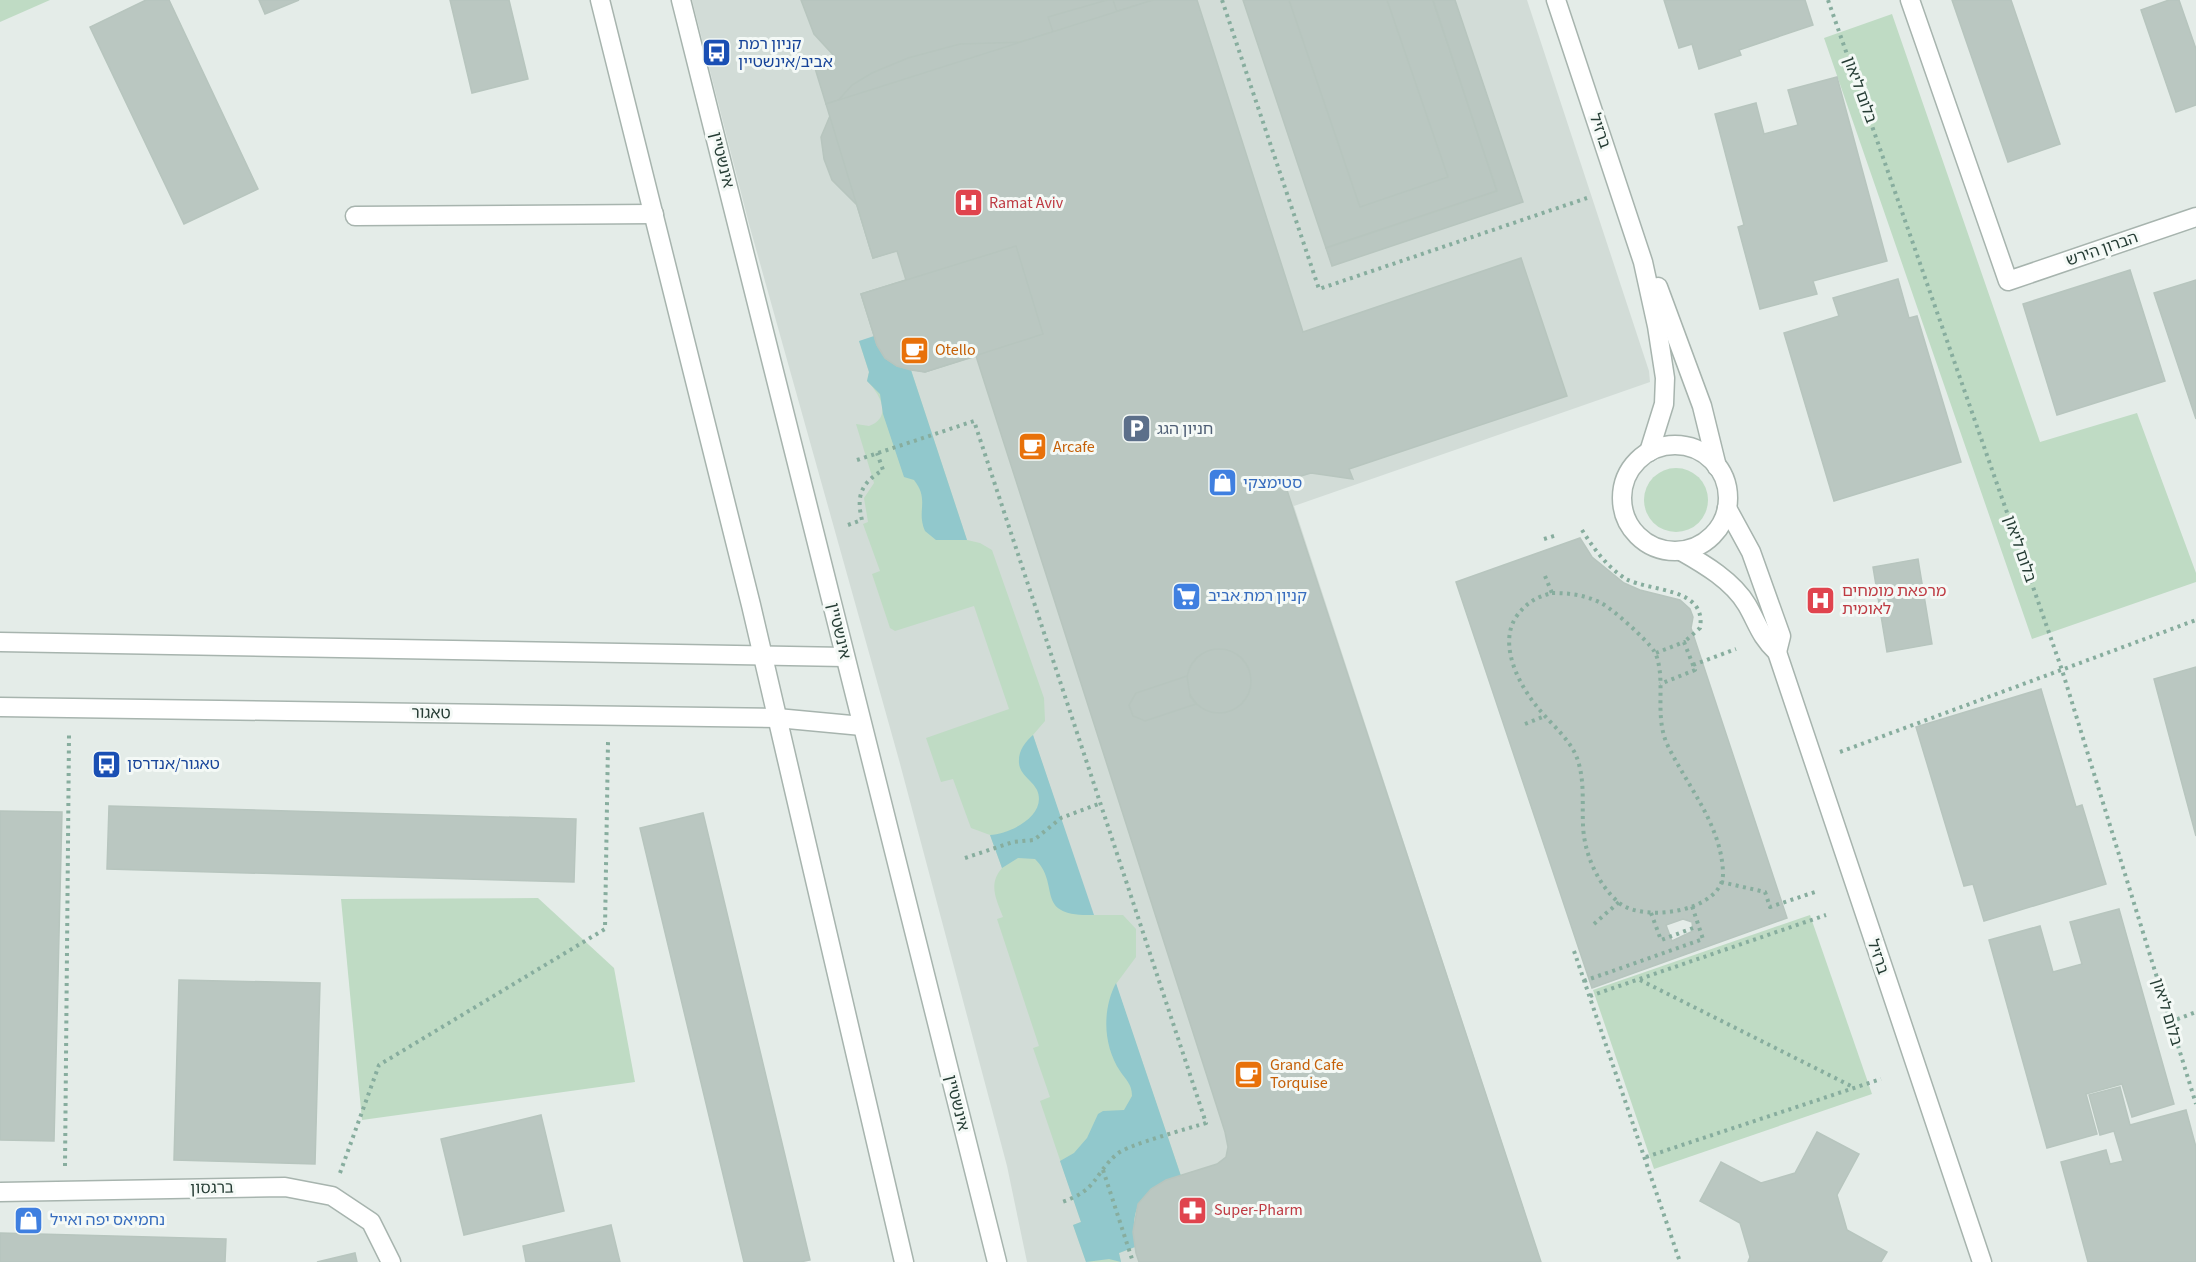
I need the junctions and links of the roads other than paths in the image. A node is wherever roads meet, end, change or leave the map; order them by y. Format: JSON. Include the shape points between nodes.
{"nodes":[{"id":1,"x":600,"y":0,"type":"edge"},
{"id":2,"x":681,"y":0,"type":"edge"},
{"id":3,"x":1556,"y":0,"type":"edge"},
{"id":4,"x":1910,"y":0,"type":"edge"},
{"id":5,"x":654,"y":214,"type":"junction"},
{"id":6,"x":356,"y":216,"type":"dead end"},
{"id":7,"x":2196,"y":217,"type":"edge"},
{"id":8,"x":1643,"y":262,"type":"junction"},
{"id":9,"x":1649,"y":452,"type":"junction"},
{"id":10,"x":1717,"y":467,"type":"junction"},
{"id":11,"x":1727,"y":508,"type":"junction"},
{"id":12,"x":1681,"y":551,"type":"junction"},
{"id":13,"x":0,"y":642,"type":"edge"},
{"id":14,"x":1777,"y":652,"type":"junction"},
{"id":15,"x":762,"y":657,"type":"junction"},
{"id":16,"x":845,"y":657,"type":"junction"},
{"id":17,"x":0,"y":707,"type":"edge"},
{"id":18,"x":777,"y":718,"type":"junction"},
{"id":19,"x":862,"y":726,"type":"junction"},
{"id":20,"x":0,"y":1192,"type":"edge"},
{"id":21,"x":391,"y":1262,"type":"edge"},
{"id":22,"x":904,"y":1262,"type":"edge"},
{"id":23,"x":997,"y":1262,"type":"edge"},
{"id":24,"x":1982,"y":1262,"type":"edge"}],
"edges":[{"from":1,"to":5,"type":"street"},
{"from":2,"to":16,"type":"street","name":"אינשטיין"},
{"from":3,"to":8,"type":"street","name":"ברזיל"},
{"from":4,"to":7,"type":"street","name":"הברון הירש","via":[[2008,281]]},
{"from":5,"to":6,"type":"street"},
{"from":5,"to":15,"type":"street"},
{"from":8,"to":9,"type":"street","name":"ברזיל","via":[[1665,378],[1664,404]]},
{"from":8,"to":10,"type":"street","name":"ברזיל","via":[[1660,290],[1702,406]]},
{"from":9,"to":10,"type":"street","via":[[1663,446],[1694,448]]},
{"from":9,"to":12,"type":"street","via":[[1630,469],[1623,485],[1626,519],[1648,545]]},
{"from":10,"to":11,"type":"street","via":[[1724,479]]},
{"from":11,"to":12,"type":"street","via":[[1711,537]]},
{"from":11,"to":14,"type":"street","name":"ברזיל","via":[[1751,552],[1781,636]]},
{"from":12,"to":14,"type":"street","name":"ברזיל","via":[[1710,568],[1746,603],[1762,639]]},
{"from":13,"to":15,"type":"street"},
{"from":14,"to":24,"type":"street","name":"ברזיל"},
{"from":15,"to":16,"type":"street"},
{"from":15,"to":18,"type":"street"},
{"from":16,"to":19,"type":"street","name":"אינשטיין"},
{"from":17,"to":18,"type":"street","name":"טאגור"},
{"from":18,"to":19,"type":"street","name":"טאגור"},
{"from":18,"to":22,"type":"street"},
{"from":19,"to":23,"type":"street","name":"אינשטיין"},
{"from":20,"to":21,"type":"street","name":"ברגסון","via":[[285,1187],[332,1196],[371,1222]]}]}
